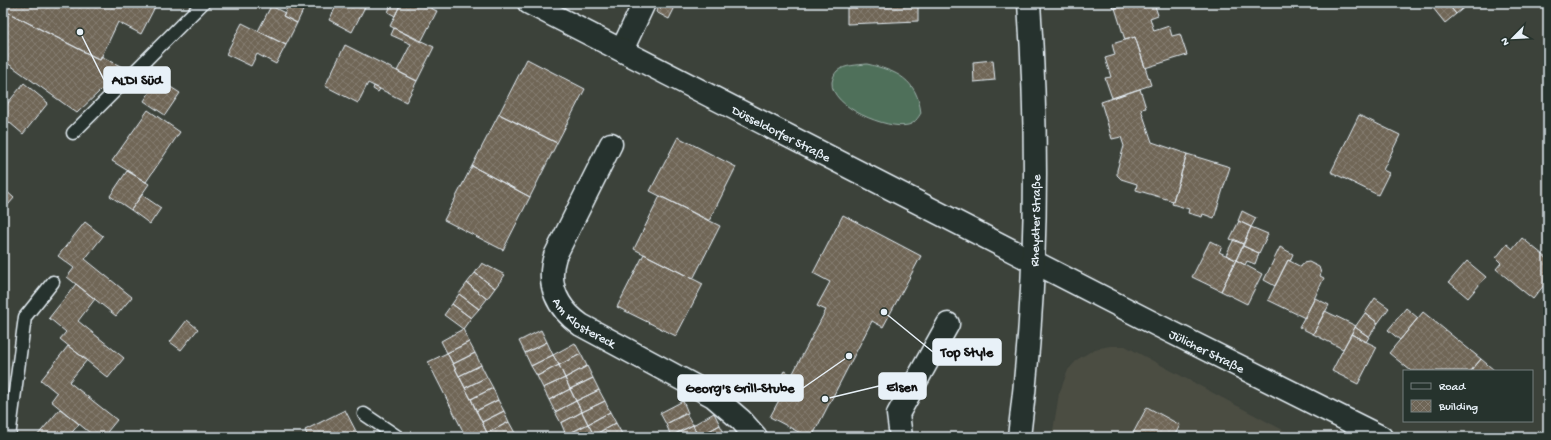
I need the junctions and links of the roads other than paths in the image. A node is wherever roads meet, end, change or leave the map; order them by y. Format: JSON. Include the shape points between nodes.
{"nodes":[{"id":1,"x":203,"y":3,"type":"edge"},
{"id":2,"x":530,"y":3,"type":"edge"},
{"id":3,"x":644,"y":3,"type":"edge"},
{"id":4,"x":1029,"y":3,"type":"edge"},
{"id":5,"x":622,"y":50,"type":"junction"},
{"id":6,"x":73,"y":133,"type":"dead end"},
{"id":7,"x":611,"y":144,"type":"dead end"},
{"id":8,"x":1034,"y":261,"type":"junction"},
{"id":9,"x":53,"y":282,"type":"dead end"},
{"id":10,"x":948,"y":324,"type":"dead end"},
{"id":11,"x":364,"y":414,"type":"dead end"},
{"id":12,"x":9,"y":437,"type":"edge"},
{"id":13,"x":398,"y":437,"type":"edge"},
{"id":14,"x":756,"y":437,"type":"edge"},
{"id":15,"x":902,"y":437,"type":"edge"},
{"id":16,"x":1018,"y":437,"type":"edge"},
{"id":17,"x":1381,"y":437,"type":"edge"}],
"edges":[{"from":1,"to":6,"type":"lane"},
{"from":2,"to":5,"type":"street","name":"Düsseldorfer Straße"},
{"from":3,"to":5,"type":"street"},
{"from":4,"to":8,"type":"street","name":"Rheydter Straße","via":[[1035,118]]},
{"from":5,"to":8,"type":"street","name":"Düsseldorfer Straße"},
{"from":7,"to":14,"type":"street","name":"Am Klostereck","via":[[555,256],[551,275],[554,294],[564,311],[581,325],[713,396]]},
{"from":8,"to":16,"type":"street","name":"Rheydter Straße","via":[[1028,353]]},
{"from":8,"to":17,"type":"street","name":"Jülicher Straße"},
{"from":9,"to":12,"type":"lane","via":[[25,317]]},
{"from":10,"to":15,"type":"street","via":[[898,414]]},
{"from":11,"to":13,"type":"lane"}]}
